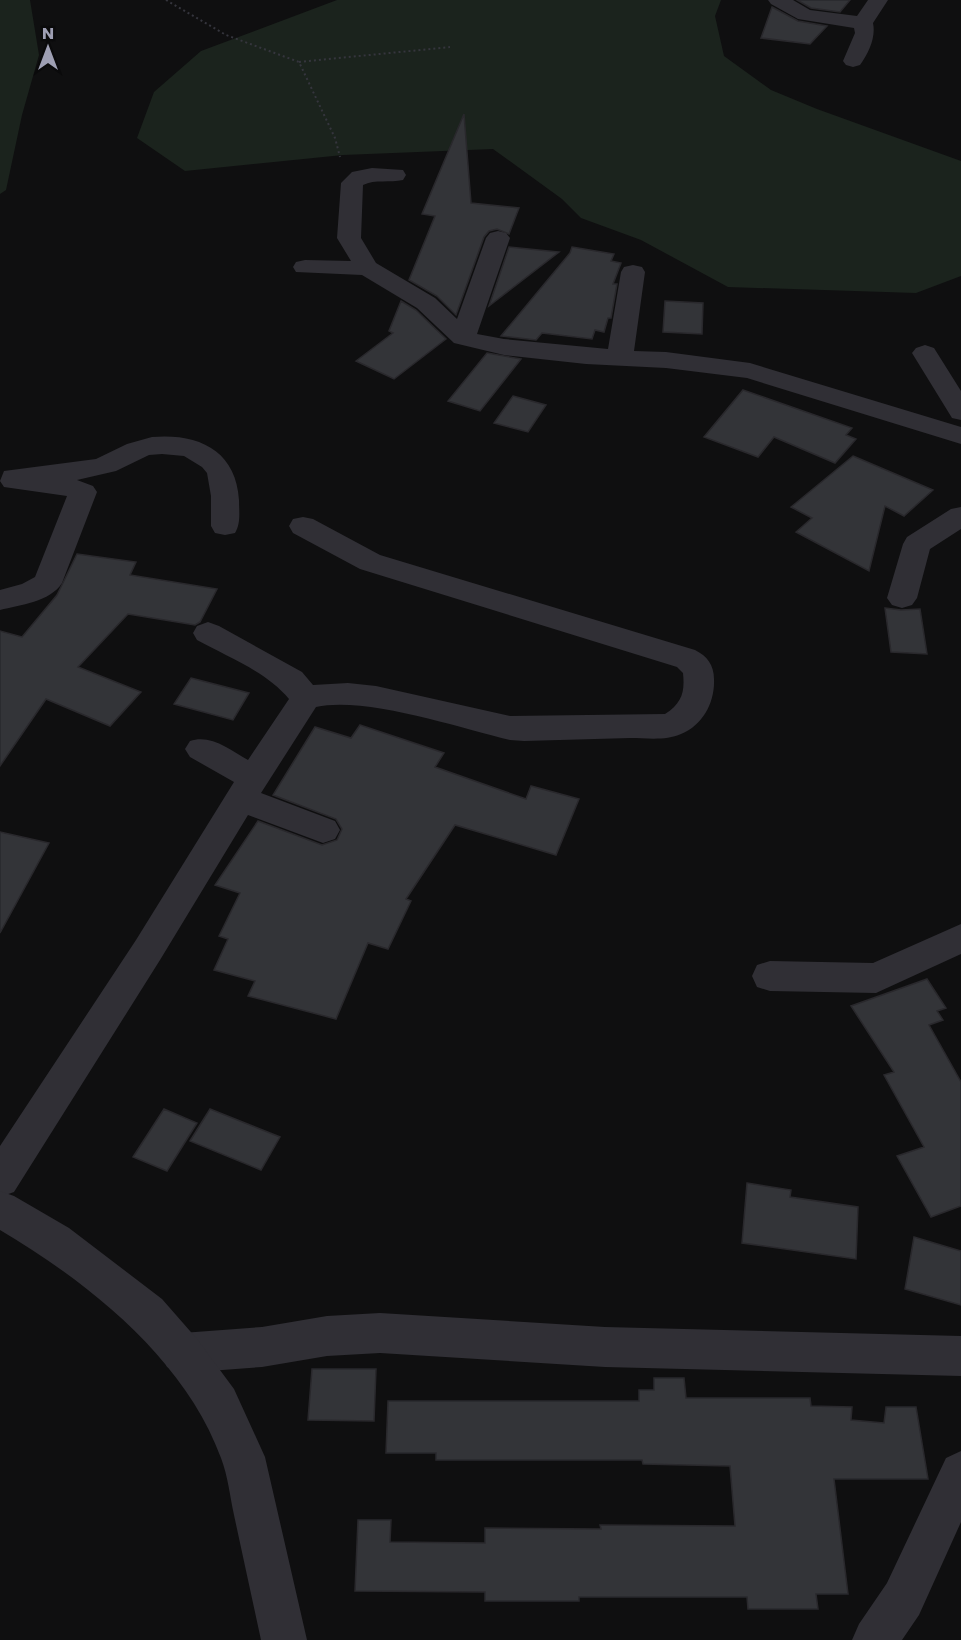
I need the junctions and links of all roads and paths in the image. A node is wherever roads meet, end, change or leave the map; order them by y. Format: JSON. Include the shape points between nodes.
{"nodes":[{"id":1,"x":166,"y":0,"type":"edge"},
{"id":2,"x":778,"y":0,"type":"edge"},
{"id":3,"x":878,"y":0,"type":"edge"},
{"id":4,"x":863,"y":23,"type":"junction"},
{"id":5,"x":450,"y":47,"type":"dead end"},
{"id":6,"x":853,"y":61,"type":"dead end"},
{"id":7,"x":299,"y":62,"type":"junction"},
{"id":8,"x":395,"y":175,"type":"dead end"},
{"id":9,"x":354,"y":180,"type":"junction"},
{"id":10,"x":498,"y":238,"type":"dead end"},
{"id":11,"x":305,"y":267,"type":"dead end"},
{"id":12,"x":367,"y":268,"type":"junction"},
{"id":13,"x":633,"y":272,"type":"dead end"},
{"id":14,"x":463,"y":338,"type":"junction"},
{"id":15,"x":925,"y":353,"type":"dead end"},
{"id":16,"x":620,"y":357,"type":"junction"},
{"id":17,"x":961,"y":412,"type":"edge"},
{"id":18,"x":961,"y":436,"type":"edge"},
{"id":19,"x":961,"y":516,"type":"edge"},
{"id":20,"x":225,"y":526,"type":"dead end"},
{"id":21,"x":303,"y":526,"type":"dead end"},
{"id":22,"x":902,"y":598,"type":"dead end"},
{"id":23,"x":0,"y":600,"type":"edge"},
{"id":24,"x":208,"y":633,"type":"dead end"},
{"id":25,"x":306,"y":698,"type":"junction"},
{"id":26,"x":201,"y":749,"type":"dead end"},
{"id":27,"x":247,"y":789,"type":"junction"},
{"id":28,"x":323,"y":830,"type":"dead end"},
{"id":29,"x":957,"y":949,"type":"edge"},
{"id":30,"x":770,"y":976,"type":"dead end"},
{"id":31,"x":0,"y":1179,"type":"edge"},
{"id":32,"x":0,"y":1209,"type":"edge"},
{"id":33,"x":182,"y":1353,"type":"junction"},
{"id":34,"x":961,"y":1356,"type":"edge"},
{"id":35,"x":961,"y":1473,"type":"edge"},
{"id":36,"x":284,"y":1640,"type":"edge"},
{"id":37,"x":875,"y":1640,"type":"edge"}],
"edges":[{"from":1,"to":7,"type":"path","via":[[226,35]]},
{"from":2,"to":4,"type":"street","via":[[805,15]]},
{"from":3,"to":4,"type":"street"},
{"from":4,"to":6,"type":"street","via":[[865,33]]},
{"from":5,"to":7,"type":"path"},
{"from":7,"to":9,"type":"path","via":[[335,138],[339,155]]},
{"from":8,"to":9,"type":"street"},
{"from":9,"to":12,"type":"street","via":[[349,238]]},
{"from":10,"to":14,"type":"street"},
{"from":11,"to":12,"type":"street"},
{"from":12,"to":14,"type":"street","via":[[426,303]]},
{"from":13,"to":16,"type":"street"},
{"from":14,"to":16,"type":"street","via":[[504,347]]},
{"from":15,"to":17,"type":"street"},
{"from":16,"to":18,"type":"street","via":[[750,371]]},
{"from":19,"to":22,"type":"street","via":[[917,544]]},
{"from":20,"to":23,"type":"street","via":[[219,469],[203,454],[173,445],[130,452],[109,465],[93,456],[14,477],[14,481],[83,492],[47,583]]},
{"from":21,"to":25,"type":"street","via":[[370,562],[673,653],[697,666],[699,690],[695,707],[685,719],[670,726],[546,729],[510,728],[369,696],[331,692]]},
{"from":24,"to":25,"type":"street","via":[[291,680]]},
{"from":25,"to":27,"type":"street"},
{"from":26,"to":27,"type":"street"},
{"from":27,"to":28,"type":"street"},
{"from":27,"to":31,"type":"street"},
{"from":29,"to":30,"type":"street","via":[[876,978]]},
{"from":32,"to":33,"type":"street","via":[[56,1241],[148,1313]]},
{"from":33,"to":34,"type":"street","via":[[380,1333],[605,1347]]},
{"from":33,"to":36,"type":"street","via":[[219,1404],[243,1457]]},
{"from":35,"to":37,"type":"street","via":[[903,1599]]}]}
